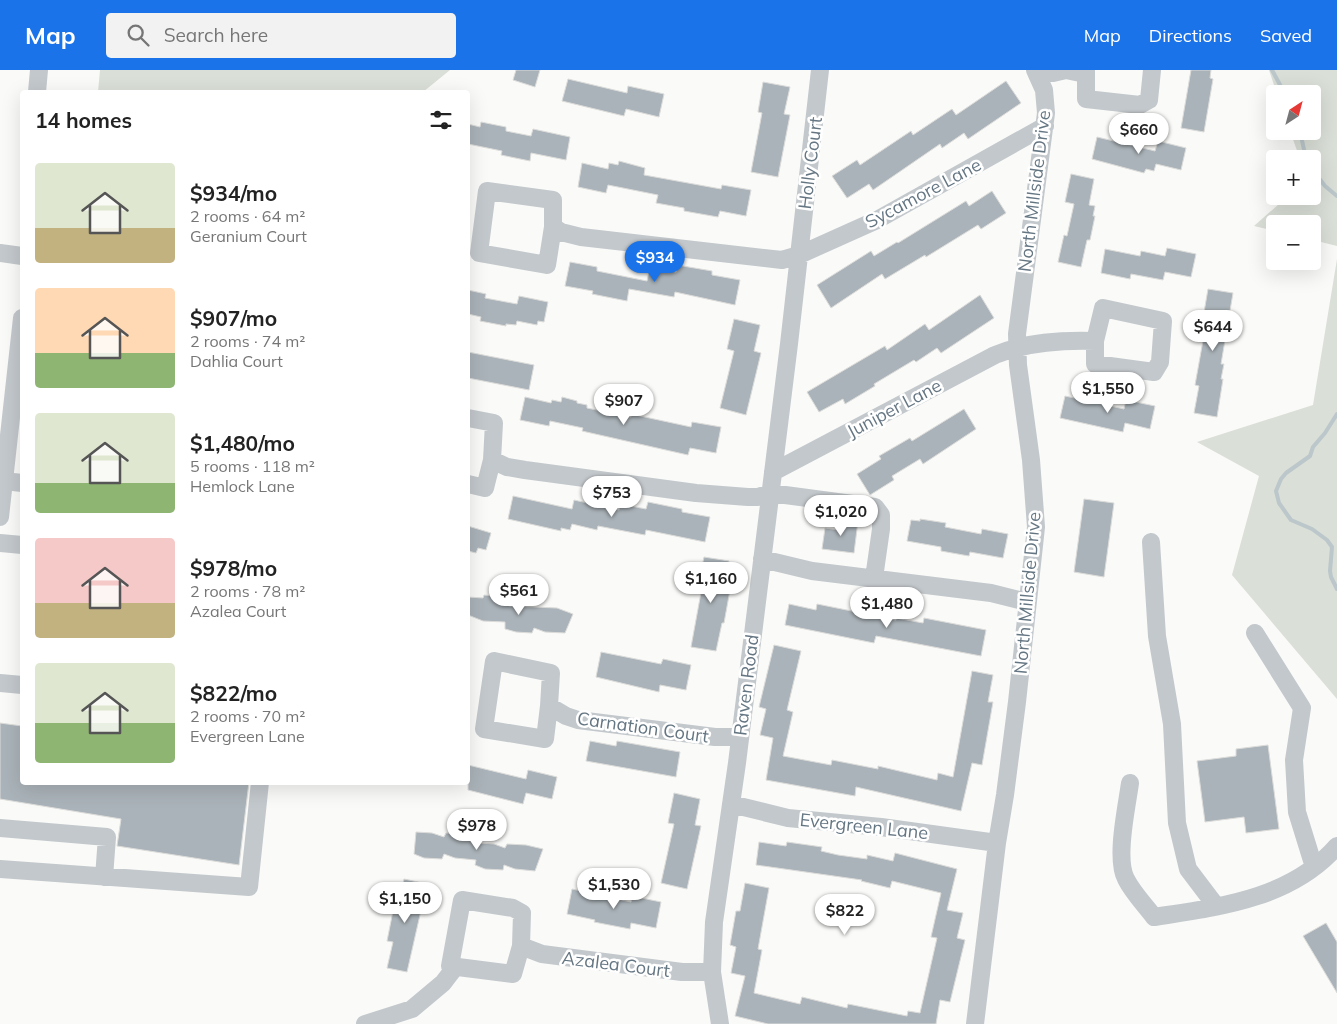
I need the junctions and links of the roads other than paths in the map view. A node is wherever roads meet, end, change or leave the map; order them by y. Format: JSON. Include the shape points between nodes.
{"nodes":[{"id":1,"x":39,"y":70,"type":"edge"},
{"id":2,"x":820,"y":70,"type":"edge"},
{"id":3,"x":1152,"y":70,"type":"edge"},
{"id":4,"x":1036,"y":72,"type":"edge"},
{"id":5,"x":1086,"y":72,"type":"edge"},
{"id":6,"x":37,"y":90,"type":"edge"},
{"id":7,"x":1045,"y":126,"type":"junction"},
{"id":8,"x":553,"y":227,"type":"junction"},
{"id":9,"x":0,"y":253,"type":"edge"},
{"id":10,"x":799,"y":255,"type":"junction"},
{"id":11,"x":20,"y":256,"type":"edge"},
{"id":12,"x":1095,"y":341,"type":"junction"},
{"id":13,"x":20,"y":342,"type":"edge"},
{"id":14,"x":1017,"y":347,"type":"junction"},
{"id":15,"x":470,"y":418,"type":"edge"},
{"id":16,"x":4,"y":454,"type":"edge"},
{"id":17,"x":492,"y":460,"type":"junction"},
{"id":18,"x":773,"y":472,"type":"junction"},
{"id":19,"x":4,"y":481,"type":"junction"},
{"id":20,"x":20,"y":483,"type":"edge"},
{"id":21,"x":470,"y":484,"type":"edge"},
{"id":22,"x":770,"y":493,"type":"junction"},
{"id":23,"x":0,"y":517,"type":"edge"},
{"id":24,"x":1151,"y":542,"type":"dead end"},
{"id":25,"x":0,"y":543,"type":"edge"},
{"id":26,"x":20,"y":545,"type":"edge"},
{"id":27,"x":762,"y":559,"type":"junction"},
{"id":28,"x":874,"y":578,"type":"junction"},
{"id":29,"x":1027,"y":602,"type":"junction"},
{"id":30,"x":1255,"y":633,"type":"dead end"},
{"id":31,"x":0,"y":682,"type":"edge"},
{"id":32,"x":20,"y":685,"type":"edge"},
{"id":33,"x":549,"y":706,"type":"junction"},
{"id":34,"x":740,"y":737,"type":"junction"},
{"id":35,"x":1130,"y":783,"type":"dead end"},
{"id":36,"x":260,"y":785,"type":"edge"},
{"id":37,"x":731,"y":804,"type":"junction"},
{"id":38,"x":0,"y":828,"type":"edge"},
{"id":39,"x":997,"y":843,"type":"junction"},
{"id":40,"x":1337,"y":846,"type":"edge"},
{"id":41,"x":1314,"y":867,"type":"junction"},
{"id":42,"x":0,"y":869,"type":"edge"},
{"id":43,"x":104,"y":877,"type":"junction"},
{"id":44,"x":1216,"y":906,"type":"junction"},
{"id":45,"x":521,"y":946,"type":"junction"},
{"id":46,"x":456,"y":966,"type":"junction"},
{"id":47,"x":712,"y":972,"type":"junction"},
{"id":48,"x":412,"y":1016,"type":"edge"},
{"id":49,"x":365,"y":1024,"type":"edge"},
{"id":50,"x":720,"y":1024,"type":"edge"},
{"id":51,"x":975,"y":1024,"type":"edge"}],
"edges":[{"from":1,"to":6,"type":"street"},
{"from":2,"to":10,"type":"street","name":"Holly Court"},
{"from":3,"to":5,"type":"street","via":[[1149,100],[1140,105],[1086,99]]},
{"from":4,"to":5,"type":"street"},
{"from":4,"to":7,"type":"street","name":"North Millside Drive","via":[[1046,101]]},
{"from":7,"to":10,"type":"street","name":"Sycamore Lane","via":[[877,220]]},
{"from":7,"to":14,"type":"street","name":"North Millside Drive","via":[[1024,270]]},
{"from":8,"to":8,"type":"street","via":[[553,200],[487,191],[479,253],[547,265]]},
{"from":8,"to":10,"type":"street","name":"Sycamore Lane","via":[[581,237],[772,260]]},
{"from":9,"to":11,"type":"street"},
{"from":10,"to":18,"type":"street","name":"Raven Road"},
{"from":12,"to":12,"type":"street","via":[[1103,308],[1164,321],[1160,362],[1154,372],[1095,364]]},
{"from":12,"to":14,"type":"street","name":"Juniper Lane","via":[[1058,341]]},
{"from":13,"to":16,"type":"street"},
{"from":14,"to":18,"type":"street","name":"Juniper Lane","via":[[976,364]]},
{"from":14,"to":29,"type":"street","name":"North Millside Drive","via":[[1036,513]]},
{"from":15,"to":17,"type":"street","via":[[494,422]]},
{"from":16,"to":19,"type":"street"},
{"from":17,"to":21,"type":"street","via":[[485,488]]},
{"from":17,"to":22,"type":"street","via":[[507,467],[696,493],[748,497]]},
{"from":18,"to":22,"type":"street","name":"Raven Road"},
{"from":19,"to":20,"type":"street"},
{"from":19,"to":23,"type":"street"},
{"from":22,"to":27,"type":"street","name":"Raven Road"},
{"from":22,"to":28,"type":"street","via":[[875,507],[881,515],[881,529]]},
{"from":24,"to":44,"type":"street","via":[[1157,636],[1172,724],[1177,824],[1188,869]]},
{"from":25,"to":26,"type":"street"},
{"from":27,"to":28,"type":"street","via":[[812,571]]},
{"from":27,"to":34,"type":"street","name":"Raven Road"},
{"from":28,"to":29,"type":"street","via":[[999,595]]},
{"from":29,"to":39,"type":"street","name":"North Millside Drive","via":[[1018,702]]},
{"from":30,"to":41,"type":"street","via":[[1302,708],[1294,760],[1297,812]]},
{"from":31,"to":32,"type":"street"},
{"from":33,"to":33,"type":"street","via":[[551,673],[494,661],[484,729],[545,739]]},
{"from":33,"to":34,"type":"street","name":"Carnation Court","via":[[578,720],[716,737]]},
{"from":34,"to":37,"type":"street","name":"Raven Road"},
{"from":35,"to":44,"type":"street","via":[[1122,843],[1125,878],[1154,917]]},
{"from":36,"to":43,"type":"street","via":[[249,886]]},
{"from":37,"to":39,"type":"street","name":"Evergreen Lane","via":[[788,818]]},
{"from":37,"to":47,"type":"street","name":"Raven Road","via":[[714,922]]},
{"from":38,"to":43,"type":"street","via":[[107,837]]},
{"from":39,"to":51,"type":"street","name":"North Millside Drive"},
{"from":40,"to":41,"type":"street"},
{"from":41,"to":44,"type":"street","via":[[1294,882],[1265,894]]},
{"from":42,"to":43,"type":"street"},
{"from":45,"to":46,"type":"street","via":[[513,974]]},
{"from":45,"to":46,"type":"street","via":[[522,914],[513,908],[462,900],[450,966]]},
{"from":45,"to":47,"type":"street","name":"Azalea Court","via":[[554,956],[682,972]]},
{"from":46,"to":48,"type":"street"},
{"from":47,"to":50,"type":"street","name":"Raven Road"},
{"from":48,"to":49,"type":"street"}]}
